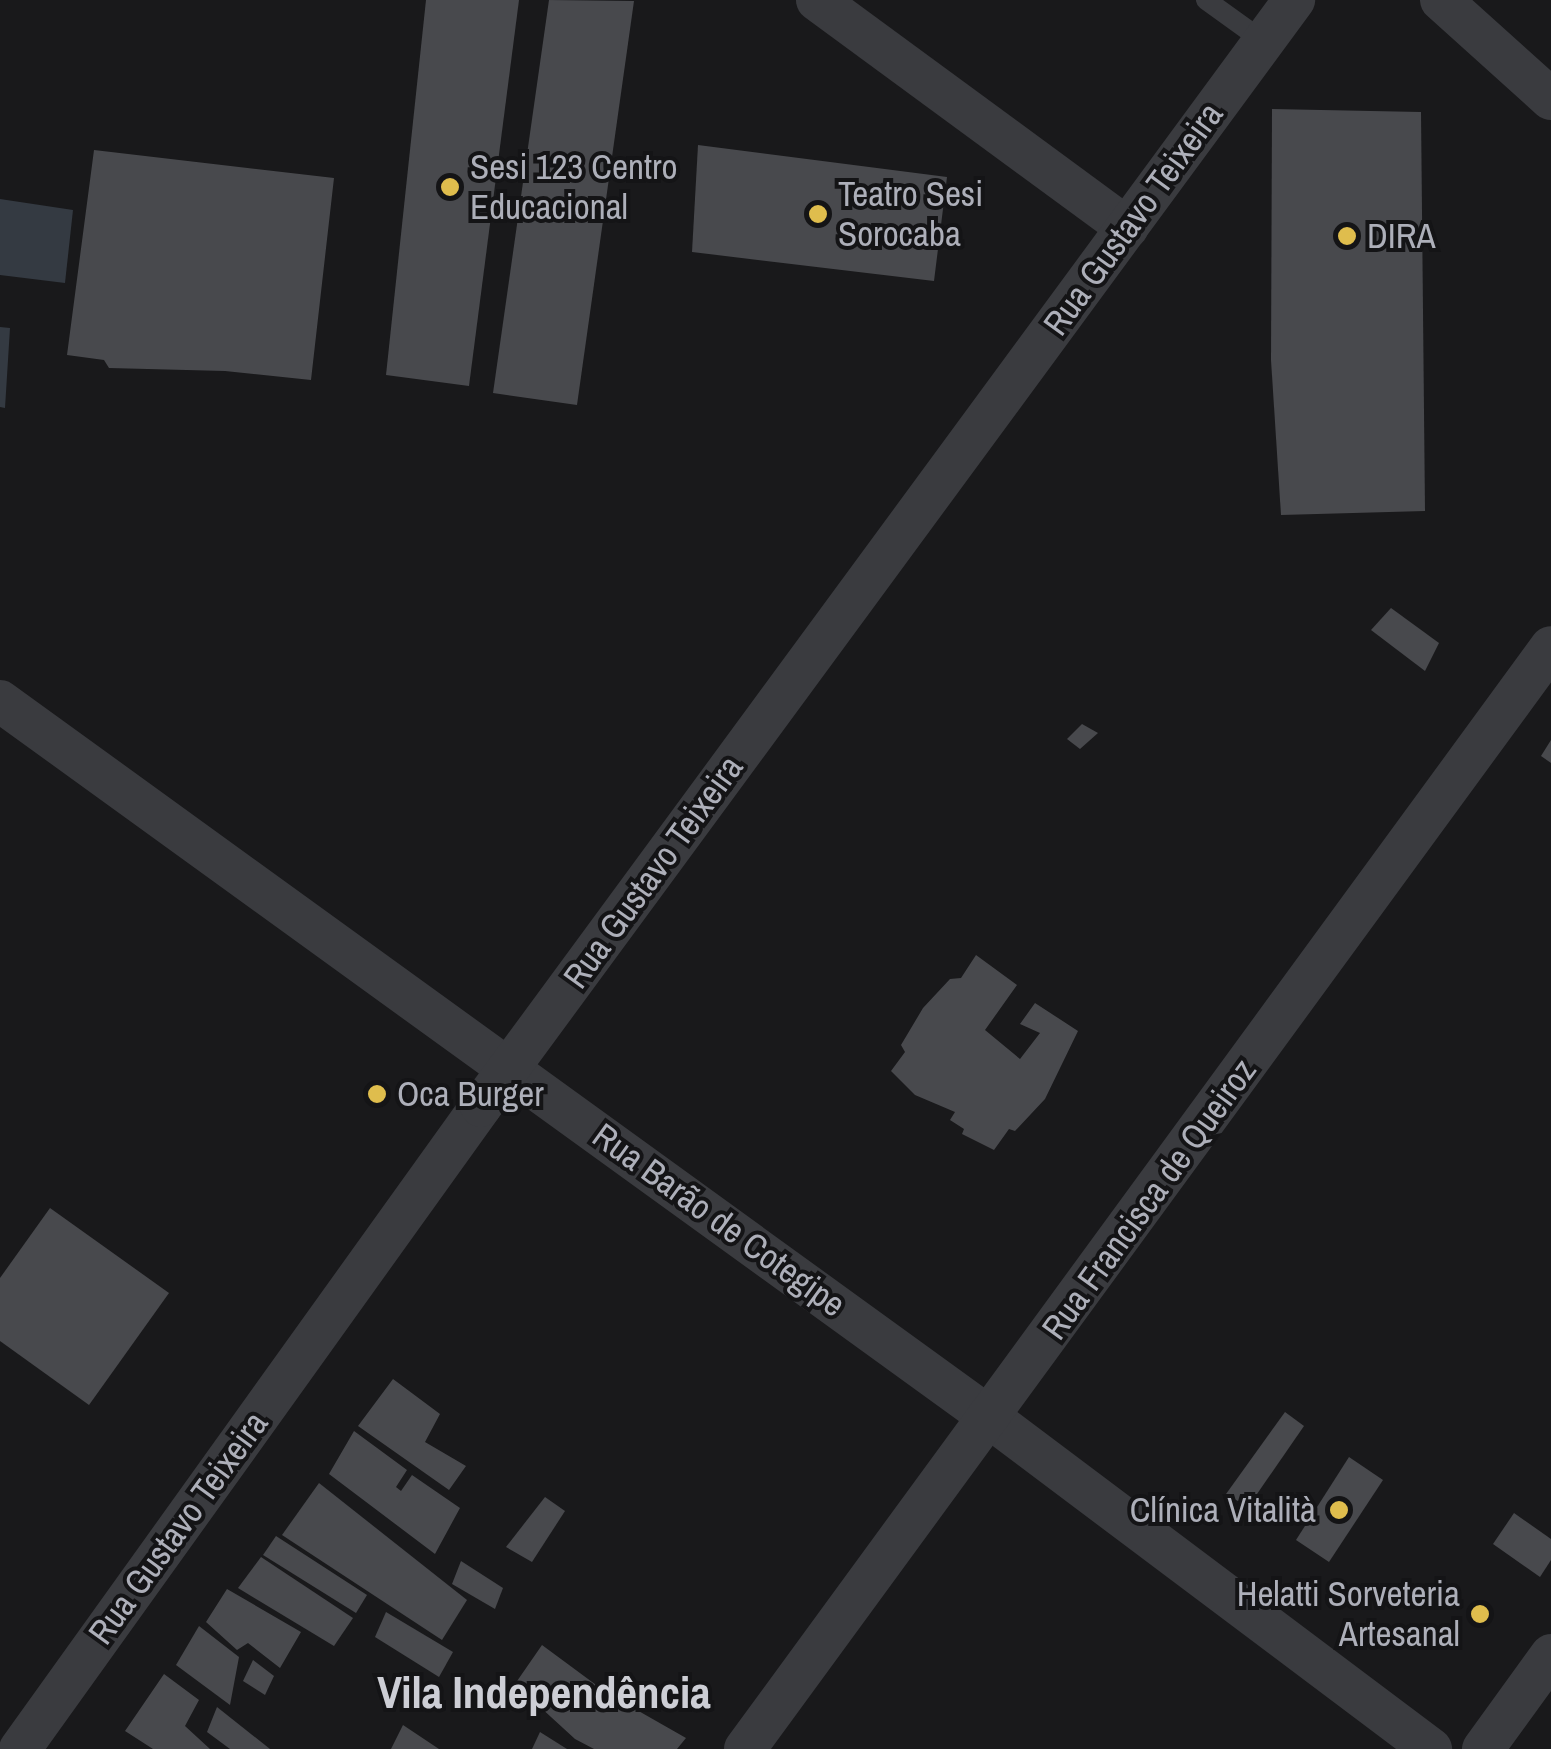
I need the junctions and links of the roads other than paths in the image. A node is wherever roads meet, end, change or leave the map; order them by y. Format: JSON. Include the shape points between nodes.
{"nodes":[{"id":1,"x":816,"y":0,"type":"edge"},
{"id":2,"x":1206,"y":0,"type":"edge"},
{"id":3,"x":1294,"y":0,"type":"edge"},
{"id":4,"x":1441,"y":0,"type":"edge"},
{"id":5,"x":1264,"y":42,"type":"junction"},
{"id":6,"x":1551,"y":99,"type":"edge"},
{"id":7,"x":1128,"y":228,"type":"junction"},
{"id":8,"x":1551,"y":647,"type":"edge"},
{"id":9,"x":0,"y":701,"type":"edge"},
{"id":10,"x":509,"y":1068,"type":"junction"},
{"id":11,"x":989,"y":1417,"type":"junction"},
{"id":12,"x":1551,"y":1654,"type":"edge"},
{"id":13,"x":20,"y":1749,"type":"edge"},
{"id":14,"x":745,"y":1749,"type":"edge"},
{"id":15,"x":1430,"y":1749,"type":"edge"},
{"id":16,"x":1483,"y":1749,"type":"edge"}],
"edges":[{"from":1,"to":7,"type":"street"},
{"from":2,"to":5,"type":"lane"},
{"from":3,"to":5,"type":"street","name":"Rua Gustavo Teixeira"},
{"from":4,"to":6,"type":"street"},
{"from":5,"to":7,"type":"street","name":"Rua Gustavo Teixeira"},
{"from":7,"to":10,"type":"street","name":"Rua Gustavo Teixeira"},
{"from":8,"to":11,"type":"street","name":"Rua Francisca de Queiroz"},
{"from":9,"to":10,"type":"street","name":"Rua Barão de Cotegipe"},
{"from":10,"to":11,"type":"street","name":"Rua Barão de Cotegipe"},
{"from":10,"to":13,"type":"street","name":"Rua Gustavo Teixeira"},
{"from":11,"to":14,"type":"street","name":"Rua Francisca de Queiroz"},
{"from":11,"to":15,"type":"street","name":"Rua Barão de Cotegipe"},
{"from":12,"to":16,"type":"street"}]}
